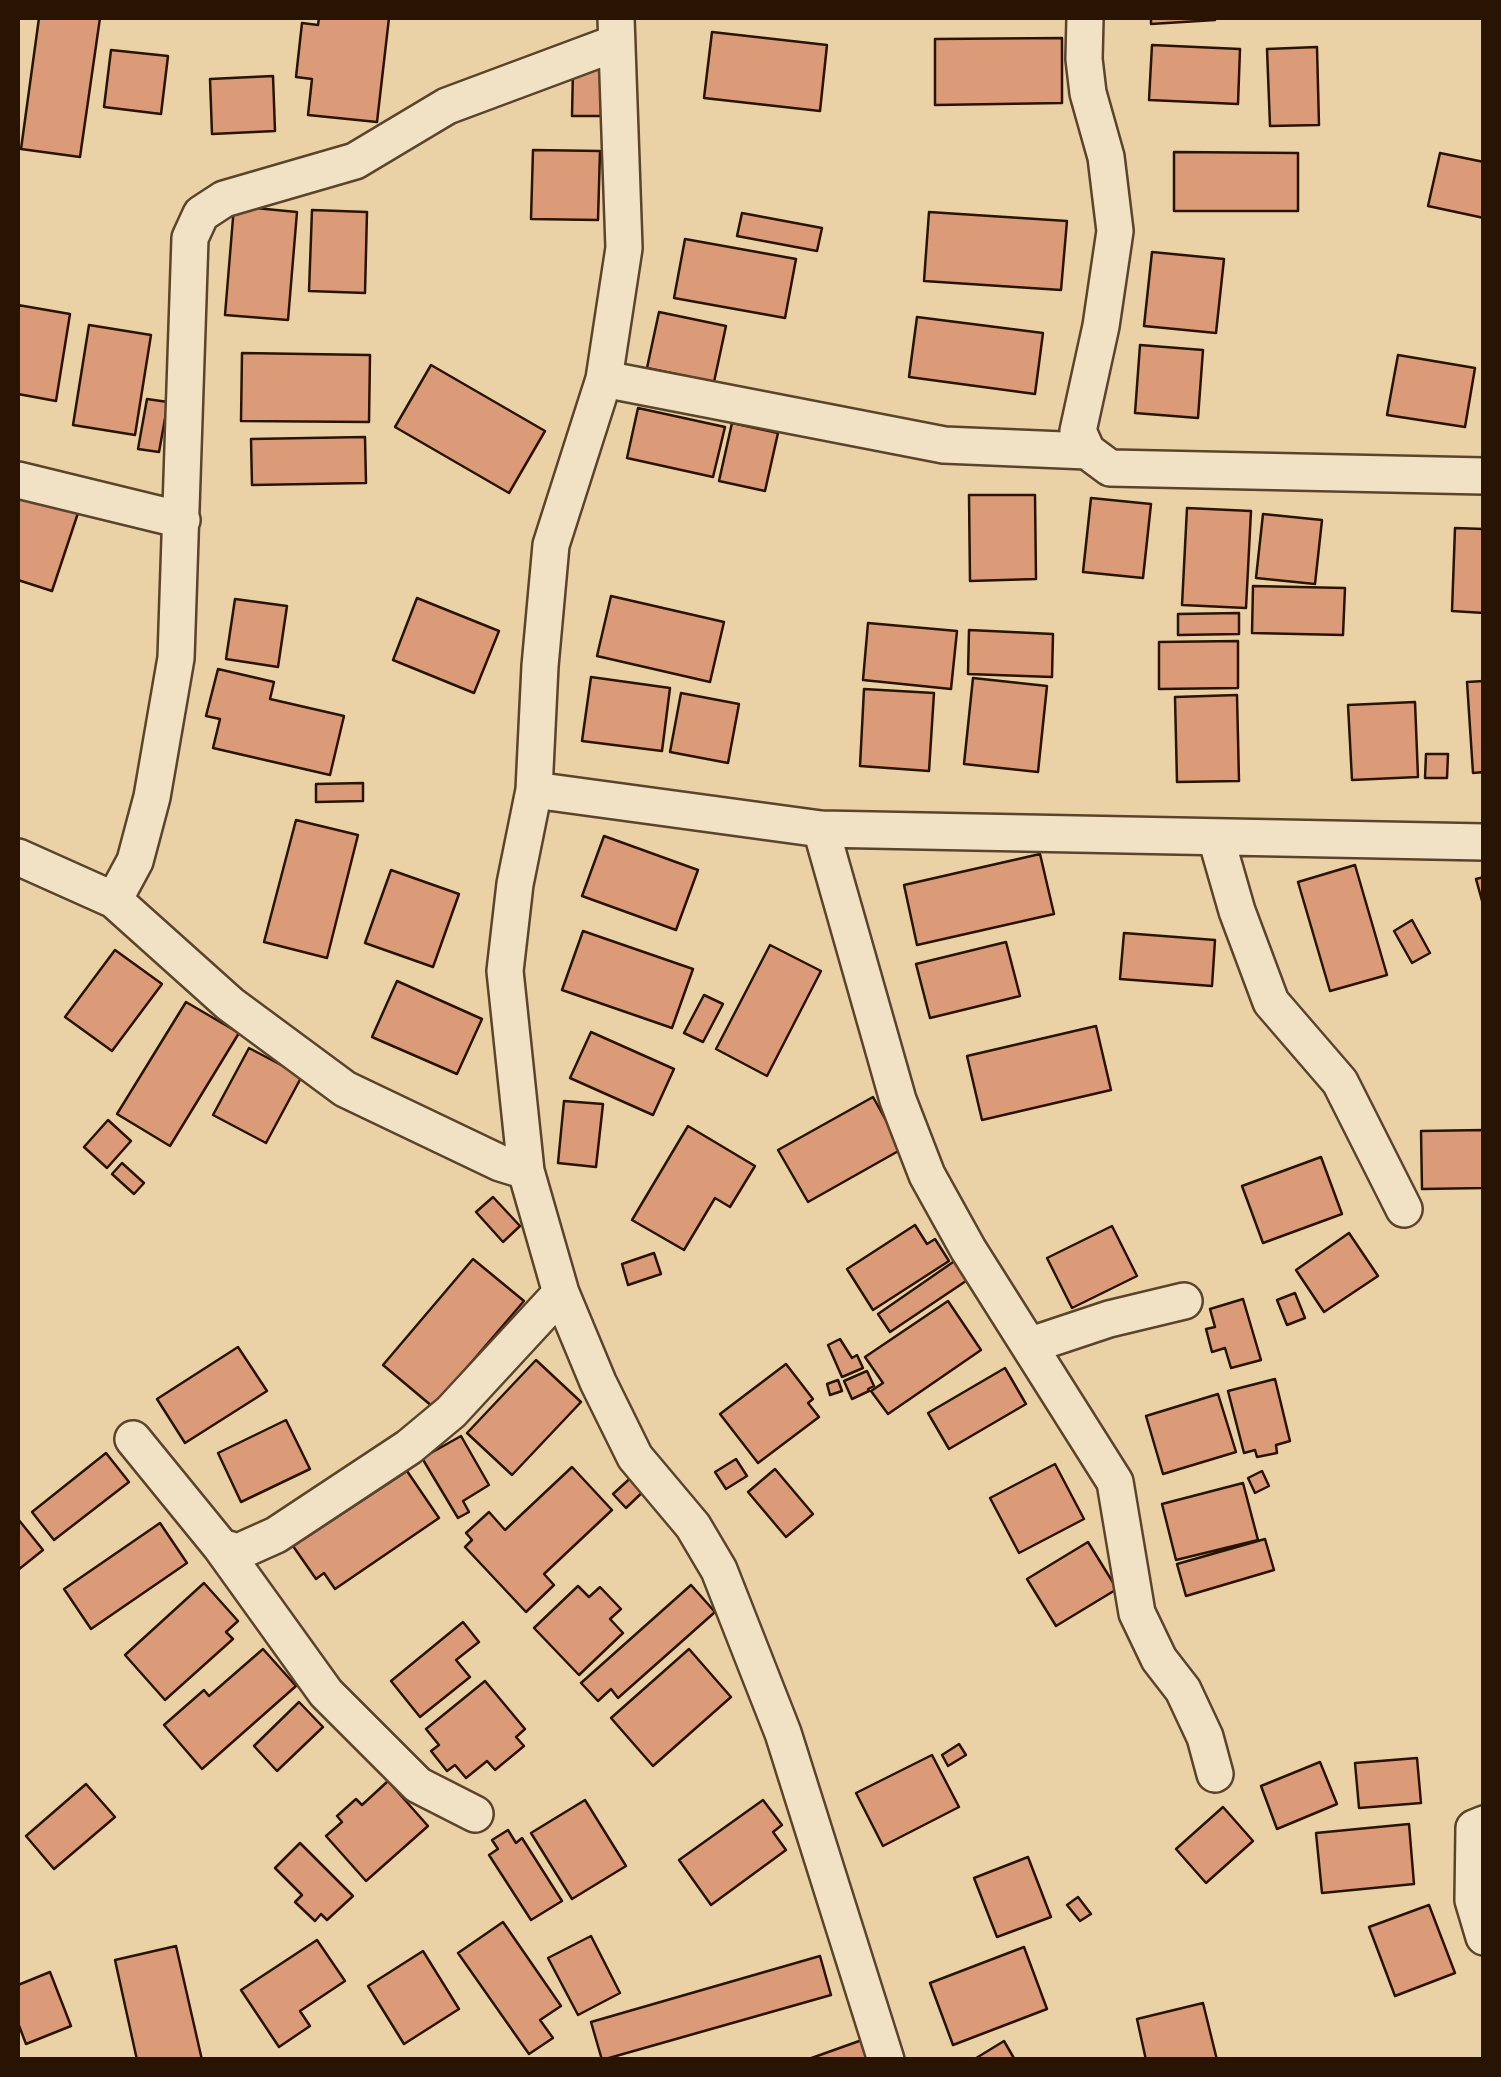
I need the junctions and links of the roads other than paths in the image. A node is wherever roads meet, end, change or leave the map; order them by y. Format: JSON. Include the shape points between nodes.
{"nodes":[{"id":1,"x":1085,"y":18,"type":"edge"},
{"id":2,"x":616,"y":30,"type":"edge"},
{"id":3,"x":604,"y":379,"type":"junction"},
{"id":4,"x":1087,"y":451,"type":"junction"},
{"id":5,"x":1484,"y":476,"type":"edge"},
{"id":6,"x":18,"y":480,"type":"edge"},
{"id":7,"x":182,"y":520,"type":"junction"},
{"id":8,"x":534,"y":790,"type":"junction"},
{"id":9,"x":821,"y":829,"type":"junction"},
{"id":10,"x":1216,"y":838,"type":"junction"},
{"id":11,"x":1484,"y":842,"type":"edge"},
{"id":12,"x":18,"y":857,"type":"edge"},
{"id":13,"x":114,"y":900,"type":"junction"},
{"id":14,"x":526,"y":1172,"type":"junction"},
{"id":15,"x":1404,"y":1209,"type":"dead end"},
{"id":16,"x":561,"y":1293,"type":"junction"},
{"id":17,"x":1184,"y":1301,"type":"dead end"},
{"id":18,"x":1031,"y":1346,"type":"junction"},
{"id":19,"x":133,"y":1439,"type":"dead end"},
{"id":20,"x":221,"y":1547,"type":"junction"},
{"id":21,"x":1215,"y":1774,"type":"dead end"},
{"id":22,"x":475,"y":1814,"type":"dead end"},
{"id":23,"x":1484,"y":1824,"type":"edge"},
{"id":24,"x":1484,"y":1937,"type":"edge"},
{"id":25,"x":886,"y":2060,"type":"edge"}],
"edges":[{"from":1,"to":4,"type":"street","via":[[1088,93],[1106,157],[1116,232],[1078,431]]},
{"from":2,"to":3,"type":"street","via":[[624,248]]},
{"from":2,"to":7,"type":"street","via":[[447,106],[355,161],[224,199],[201,214],[190,238]]},
{"from":3,"to":4,"type":"street","via":[[944,445]]},
{"from":3,"to":8,"type":"street","via":[[552,545]]},
{"from":4,"to":5,"type":"street","via":[[1110,468]]},
{"from":6,"to":7,"type":"street"},
{"from":7,"to":13,"type":"street","via":[[176,658],[152,797],[135,861]]},
{"from":8,"to":9,"type":"street"},
{"from":8,"to":14,"type":"street","via":[[506,971]]},
{"from":9,"to":10,"type":"street"},
{"from":9,"to":18,"type":"street","via":[[898,1100],[927,1174]]},
{"from":10,"to":11,"type":"street"},
{"from":10,"to":15,"type":"street","via":[[1272,1002],[1340,1082]]},
{"from":12,"to":13,"type":"street"},
{"from":13,"to":14,"type":"street","via":[[230,1004],[345,1090]]},
{"from":14,"to":16,"type":"street"},
{"from":16,"to":20,"type":"street","via":[[451,1412],[409,1446],[276,1535],[238,1552]]},
{"from":16,"to":25,"type":"street","via":[[635,1457],[693,1526],[719,1570],[782,1733]]},
{"from":17,"to":18,"type":"street"},
{"from":18,"to":21,"type":"street","via":[[1115,1482],[1137,1613],[1183,1690]]},
{"from":19,"to":20,"type":"street"},
{"from":20,"to":22,"type":"street","via":[[326,1693],[418,1785]]},
{"from":23,"to":24,"type":"street","via":[[1474,1828],[1473,1900]]}]}
